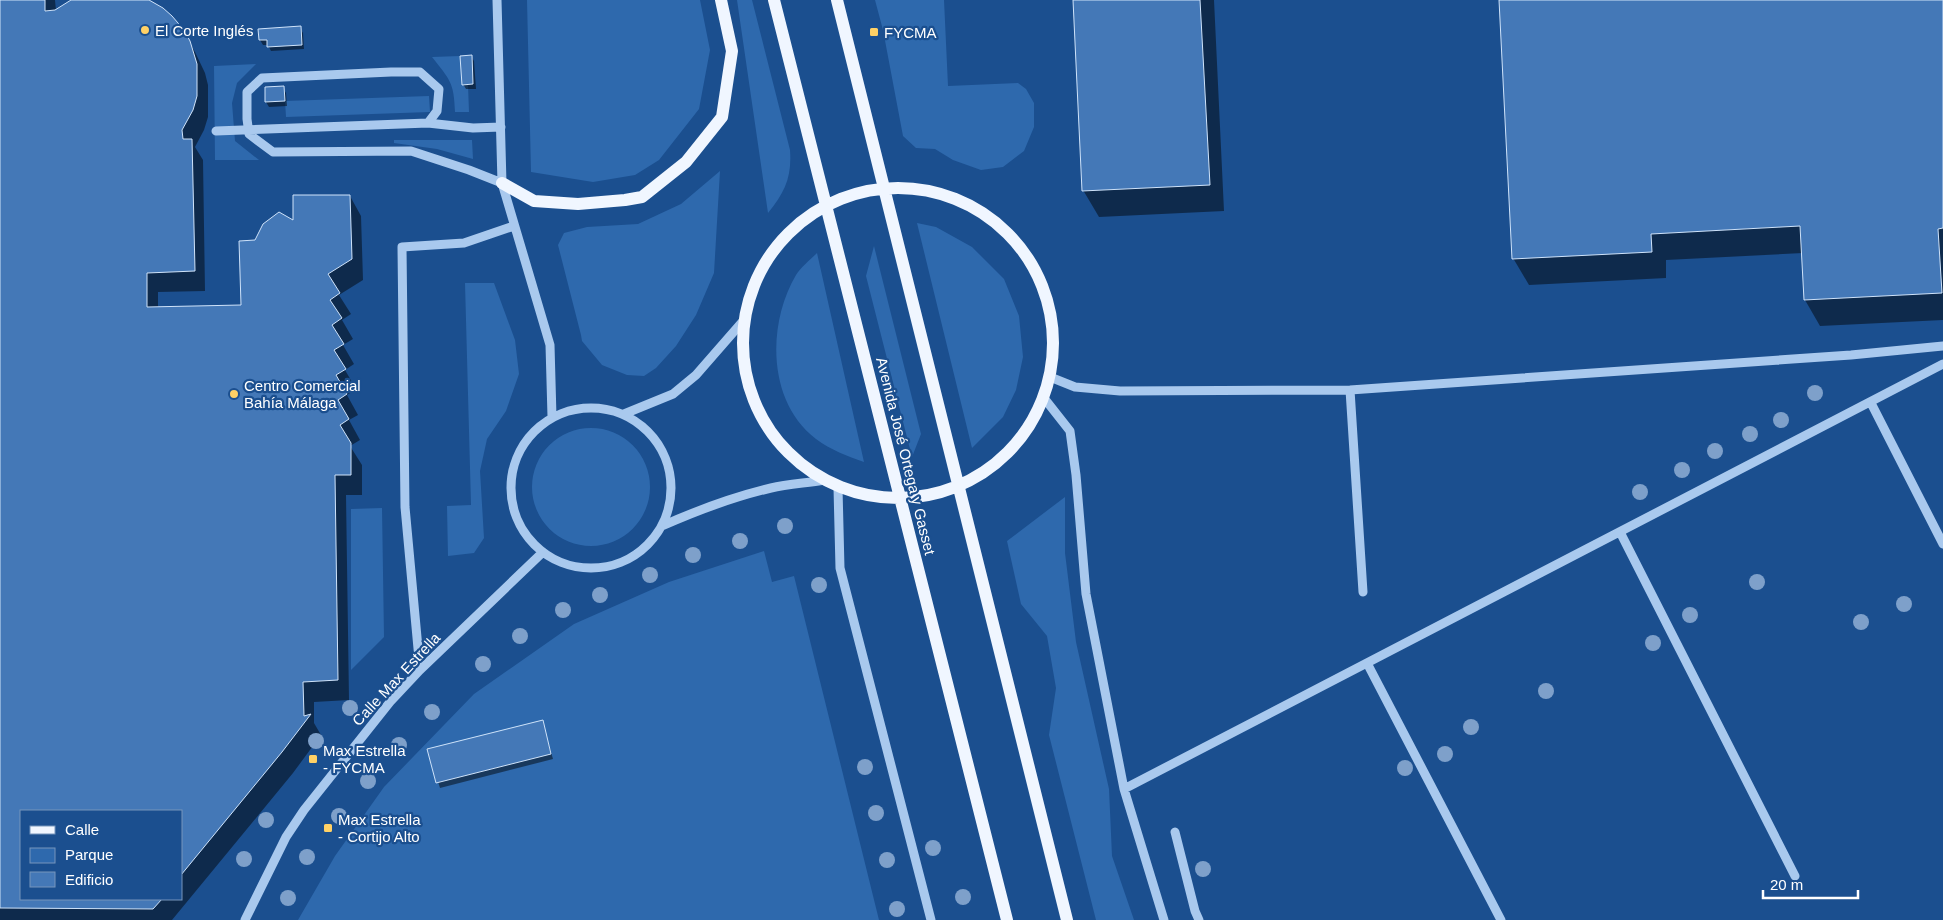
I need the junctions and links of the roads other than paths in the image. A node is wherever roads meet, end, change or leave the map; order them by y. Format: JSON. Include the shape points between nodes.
{"nodes":[{"id":1,"x":497,"y":0,"type":"edge"},
{"id":2,"x":720,"y":0,"type":"edge"},
{"id":3,"x":774,"y":0,"type":"edge"},
{"id":4,"x":838,"y":0,"type":"edge"},
{"id":5,"x":428,"y":123,"type":"junction"},
{"id":6,"x":501,"y":127,"type":"junction"},
{"id":7,"x":216,"y":131,"type":"dead end"},
{"id":8,"x":502,"y":183,"type":"junction"},
{"id":9,"x":885,"y":187,"type":"junction"},
{"id":10,"x":826,"y":204,"type":"junction"},
{"id":11,"x":514,"y":226,"type":"junction"},
{"id":12,"x":744,"y":320,"type":"junction"},
{"id":13,"x":1943,"y":346,"type":"edge"},
{"id":14,"x":1943,"y":364,"type":"edge"},
{"id":15,"x":1050,"y":377,"type":"junction"},
{"id":16,"x":1350,"y":390,"type":"junction"},
{"id":17,"x":1044,"y":398,"type":"junction"},
{"id":18,"x":1871,"y":403,"type":"junction"},
{"id":19,"x":624,"y":414,"type":"junction"},
{"id":20,"x":552,"y":416,"type":"junction"},
{"id":21,"x":824,"y":480,"type":"junction"},
{"id":22,"x":959,"y":486,"type":"junction"},
{"id":23,"x":838,"y":488,"type":"junction"},
{"id":24,"x":900,"y":498,"type":"junction"},
{"id":25,"x":662,"y":526,"type":"junction"},
{"id":26,"x":1620,"y":532,"type":"junction"},
{"id":27,"x":1943,"y":544,"type":"edge"},
{"id":28,"x":544,"y":552,"type":"junction"},
{"id":29,"x":1362,"y":592,"type":"dead end"},
{"id":30,"x":1367,"y":663,"type":"junction"},
{"id":31,"x":420,"y":670,"type":"junction"},
{"id":32,"x":1124,"y":789,"type":"junction"},
{"id":33,"x":1174,"y":832,"type":"dead end"},
{"id":34,"x":1795,"y":876,"type":"dead end"},
{"id":35,"x":245,"y":920,"type":"edge"},
{"id":36,"x":931,"y":920,"type":"edge"},
{"id":37,"x":1007,"y":920,"type":"edge"},
{"id":38,"x":1067,"y":920,"type":"edge"},
{"id":39,"x":1164,"y":920,"type":"edge"},
{"id":40,"x":1198,"y":920,"type":"edge"},
{"id":41,"x":1501,"y":920,"type":"edge"}],
"edges":[{"from":1,"to":6,"type":"street"},
{"from":2,"to":8,"type":"main road","via":[[732,51],[722,117],[686,162],[642,197],[625,200],[578,204],[534,201]]},
{"from":3,"to":10,"type":"main road","name":"Avenida José Ortega y Gasset"},
{"from":4,"to":9,"type":"main road"},
{"from":5,"to":6,"type":"street","via":[[473,128]]},
{"from":5,"to":7,"type":"street"},
{"from":5,"to":8,"type":"street","via":[[437,111],[439,88],[420,72],[262,78],[247,92],[249,134],[273,152],[411,151]]},
{"from":6,"to":8,"type":"street"},
{"from":8,"to":11,"type":"street"},
{"from":9,"to":10,"type":"main road","via":[[855,193]]},
{"from":9,"to":15,"type":"main road","via":[[919,188],[946,194],[982,211],[1015,240],[1039,278],[1053,324]]},
{"from":9,"to":22,"type":"main road"},
{"from":10,"to":12,"type":"main road","via":[[798,223],[774,249],[756,279]]},
{"from":10,"to":24,"type":"main road","name":"Avenida José Ortega y Gasset"},
{"from":11,"to":20,"type":"street","via":[[550,345]]},
{"from":11,"to":31,"type":"street","via":[[464,243],[402,247],[404,507]]},
{"from":12,"to":19,"type":"street","via":[[696,375],[673,394]]},
{"from":12,"to":21,"type":"main road","via":[[746,373],[764,421],[797,461]]},
{"from":13,"to":16,"type":"street"},
{"from":14,"to":18,"type":"street"},
{"from":15,"to":16,"type":"street","via":[[1075,387],[1120,391]]},
{"from":15,"to":17,"type":"main road"},
{"from":16,"to":29,"type":"street"},
{"from":17,"to":22,"type":"main road","via":[[1021,439],[998,462]]},
{"from":17,"to":32,"type":"street","via":[[1070,431],[1086,594]]},
{"from":18,"to":26,"type":"street"},
{"from":18,"to":27,"type":"street"},
{"from":19,"to":20,"type":"street","via":[[588,406]]},
{"from":19,"to":25,"type":"street","via":[[646,426],[661,447],[671,473],[671,500]]},
{"from":20,"to":28,"type":"street","via":[[532,432],[518,453],[511,478],[512,503],[521,527],[535,546]]},
{"from":21,"to":23,"type":"main road"},
{"from":21,"to":25,"type":"street","via":[[773,487],[736,497]]},
{"from":22,"to":24,"type":"main road","via":[[928,495]]},
{"from":22,"to":38,"type":"main road"},
{"from":23,"to":24,"type":"main road","via":[[874,497]]},
{"from":23,"to":36,"type":"street","via":[[840,568]]},
{"from":24,"to":37,"type":"main road","name":"Avenida José Ortega y Gasset"},
{"from":25,"to":28,"type":"street","via":[[650,543],[634,556],[614,565],[574,566]]},
{"from":26,"to":30,"type":"street"},
{"from":26,"to":34,"type":"street"},
{"from":28,"to":31,"type":"street","name":"Calle Max Estrella"},
{"from":30,"to":32,"type":"street"},
{"from":30,"to":41,"type":"street"},
{"from":31,"to":35,"type":"street","name":"Calle Max Estrella","via":[[390,702],[304,810],[286,837]]},
{"from":32,"to":39,"type":"street"},
{"from":33,"to":40,"type":"street"}]}
